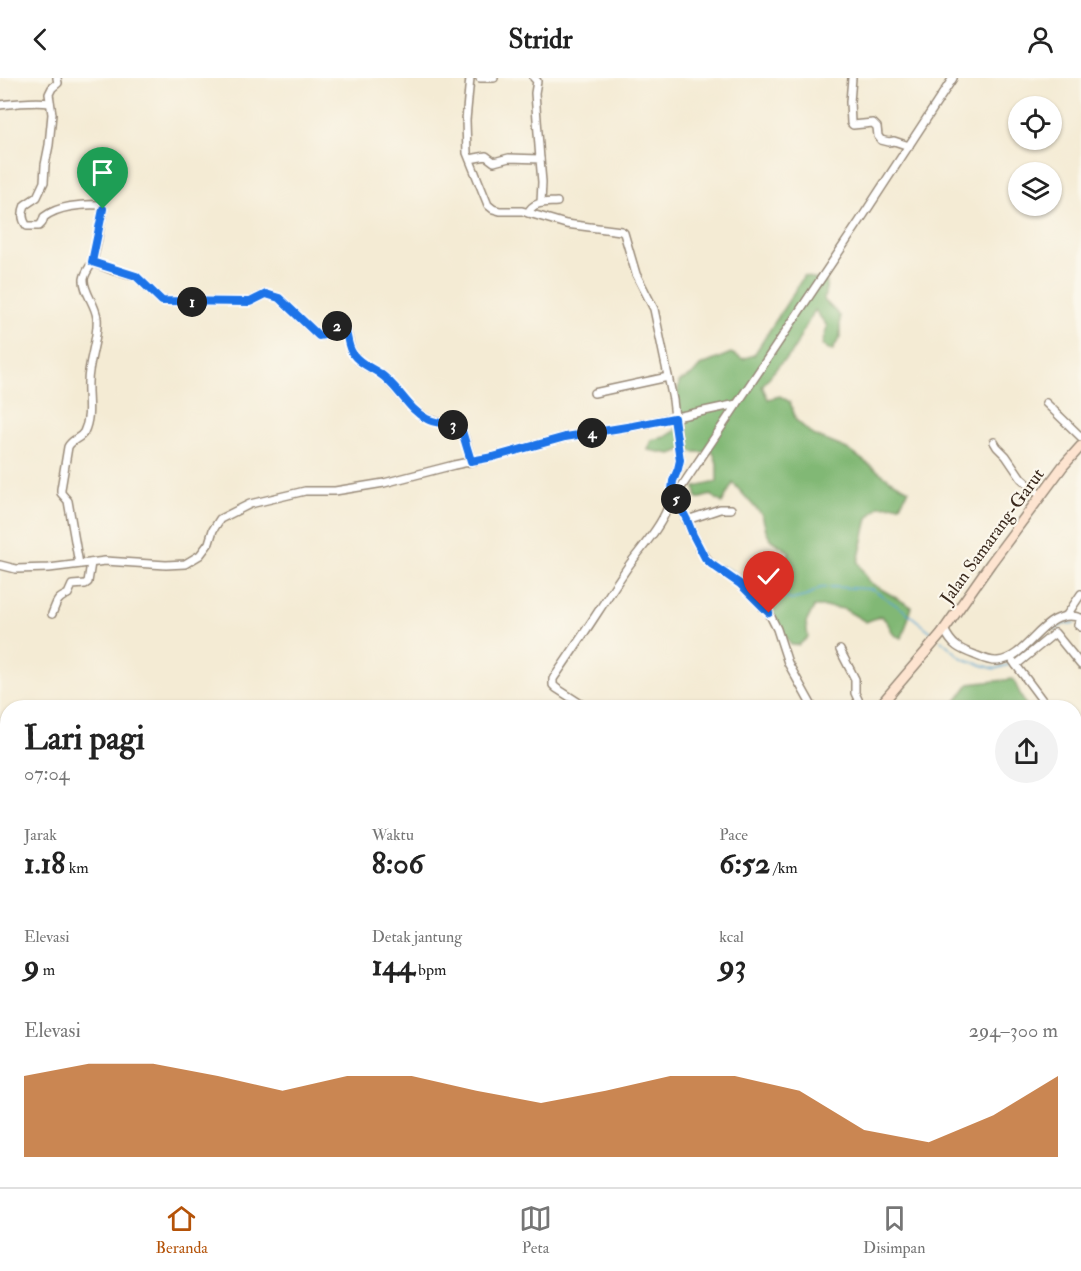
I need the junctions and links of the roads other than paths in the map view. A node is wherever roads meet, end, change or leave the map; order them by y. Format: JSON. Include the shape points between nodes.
{"nodes":[{"id":1,"x":57,"y":78,"type":"edge"},
{"id":2,"x":470,"y":78,"type":"edge"},
{"id":3,"x":480,"y":78,"type":"edge"},
{"id":4,"x":494,"y":78,"type":"edge"},
{"id":5,"x":534,"y":78,"type":"edge"},
{"id":6,"x":852,"y":78,"type":"edge"},
{"id":7,"x":953,"y":78,"type":"edge"},
{"id":8,"x":50,"y":103,"type":"junction"},
{"id":9,"x":0,"y":105,"type":"edge"},
{"id":10,"x":909,"y":146,"type":"junction"},
{"id":11,"x":470,"y":159,"type":"junction"},
{"id":12,"x":540,"y":159,"type":"junction"},
{"id":13,"x":557,"y":202,"type":"dead end"},
{"id":14,"x":541,"y":203,"type":"junction"},
{"id":15,"x":528,"y":213,"type":"junction"},
{"id":16,"x":92,"y":262,"type":"junction"},
{"id":17,"x":668,"y":377,"type":"junction"},
{"id":18,"x":594,"y":393,"type":"dead end"},
{"id":19,"x":1046,"y":403,"type":"dead end"},
{"id":20,"x":736,"y":404,"type":"junction"},
{"id":21,"x":674,"y":418,"type":"junction"},
{"id":22,"x":1081,"y":437,"type":"edge"},
{"id":23,"x":994,"y":442,"type":"dead end"},
{"id":24,"x":1081,"y":446,"type":"edge"},
{"id":25,"x":471,"y":461,"type":"junction"},
{"id":26,"x":1041,"y":496,"type":"junction"},
{"id":27,"x":675,"y":497,"type":"junction"},
{"id":28,"x":731,"y":509,"type":"dead end"},
{"id":29,"x":687,"y":520,"type":"junction"},
{"id":30,"x":91,"y":563,"type":"junction"},
{"id":31,"x":78,"y":564,"type":"junction"},
{"id":32,"x":0,"y":565,"type":"edge"},
{"id":33,"x":1081,"y":594,"type":"edge"},
{"id":34,"x":52,"y":614,"type":"dead end"},
{"id":35,"x":1067,"y":615,"type":"junction"},
{"id":36,"x":1080,"y":622,"type":"edge"},
{"id":37,"x":943,"y":632,"type":"junction"},
{"id":38,"x":840,"y":650,"type":"dead end"},
{"id":39,"x":1012,"y":660,"type":"junction"},
{"id":40,"x":1081,"y":665,"type":"edge"},
{"id":41,"x":575,"y":700,"type":"edge"},
{"id":42,"x":809,"y":700,"type":"edge"},
{"id":43,"x":858,"y":700,"type":"edge"},
{"id":44,"x":885,"y":700,"type":"edge"},
{"id":45,"x":1042,"y":700,"type":"edge"}],
"edges":[{"from":1,"to":8,"type":"street","via":[[58,83],[49,94]]},
{"from":2,"to":11,"type":"street","via":[[466,141]]},
{"from":3,"to":4,"type":"street"},
{"from":5,"to":12,"type":"street"},
{"from":6,"to":10,"type":"street","via":[[851,123],[873,123],[881,140]]},
{"from":7,"to":10,"type":"street"},
{"from":8,"to":9,"type":"street"},
{"from":8,"to":16,"type":"street","via":[[45,180],[37,198],[25,205],[23,219],[27,226],[37,227],[45,215],[55,211],[101,205]]},
{"from":10,"to":20,"type":"street"},
{"from":11,"to":12,"type":"street"},
{"from":11,"to":15,"type":"street","via":[[488,205],[500,211]]},
{"from":12,"to":14,"type":"street"},
{"from":13,"to":14,"type":"street"},
{"from":14,"to":15,"type":"street"},
{"from":15,"to":17,"type":"street","via":[[566,224],[624,233],[636,274],[654,309]]},
{"from":16,"to":25,"type":"street","via":[[136,276],[162,301],[250,302],[266,294],[279,298],[319,336],[342,323],[351,352],[360,362],[380,373],[426,419],[462,431]]},
{"from":16,"to":31,"type":"street","via":[[84,280],[97,318],[88,381],[88,421],[82,435],[68,447],[61,489],[68,501]]},
{"from":17,"to":18,"type":"street"},
{"from":17,"to":21,"type":"street"},
{"from":19,"to":22,"type":"street"},
{"from":20,"to":21,"type":"street"},
{"from":20,"to":27,"type":"street"},
{"from":21,"to":25,"type":"street","via":[[565,437]]},
{"from":21,"to":27,"type":"street","via":[[680,460],[673,481]]},
{"from":23,"to":26,"type":"street","via":[[1021,478]]},
{"from":24,"to":26,"type":"main road","name":"Jalan Samarang-Garut"},
{"from":25,"to":30,"type":"street","via":[[384,483],[335,491],[305,491],[250,504],[220,519],[200,555],[185,564]]},
{"from":26,"to":37,"type":"main road","name":"Jalan Samarang-Garut"},
{"from":27,"to":29,"type":"street"},
{"from":27,"to":41,"type":"street","via":[[553,679],[556,688]]},
{"from":28,"to":29,"type":"street"},
{"from":29,"to":42,"type":"street","via":[[711,564],[740,584],[769,613],[788,663]]},
{"from":30,"to":31,"type":"street"},
{"from":30,"to":34,"type":"street","via":[[88,582],[72,585],[68,594],[58,599]]},
{"from":31,"to":32,"type":"street","via":[[16,569]]},
{"from":33,"to":35,"type":"street"},
{"from":35,"to":36,"type":"street"},
{"from":35,"to":39,"type":"street","via":[[1055,619]]},
{"from":37,"to":39,"type":"street","via":[[959,649],[995,662]]},
{"from":37,"to":44,"type":"main road","name":"Jalan Samarang-Garut"},
{"from":38,"to":43,"type":"street","via":[[855,679]]},
{"from":39,"to":40,"type":"street","via":[[1055,633]]},
{"from":39,"to":45,"type":"street"}]}
